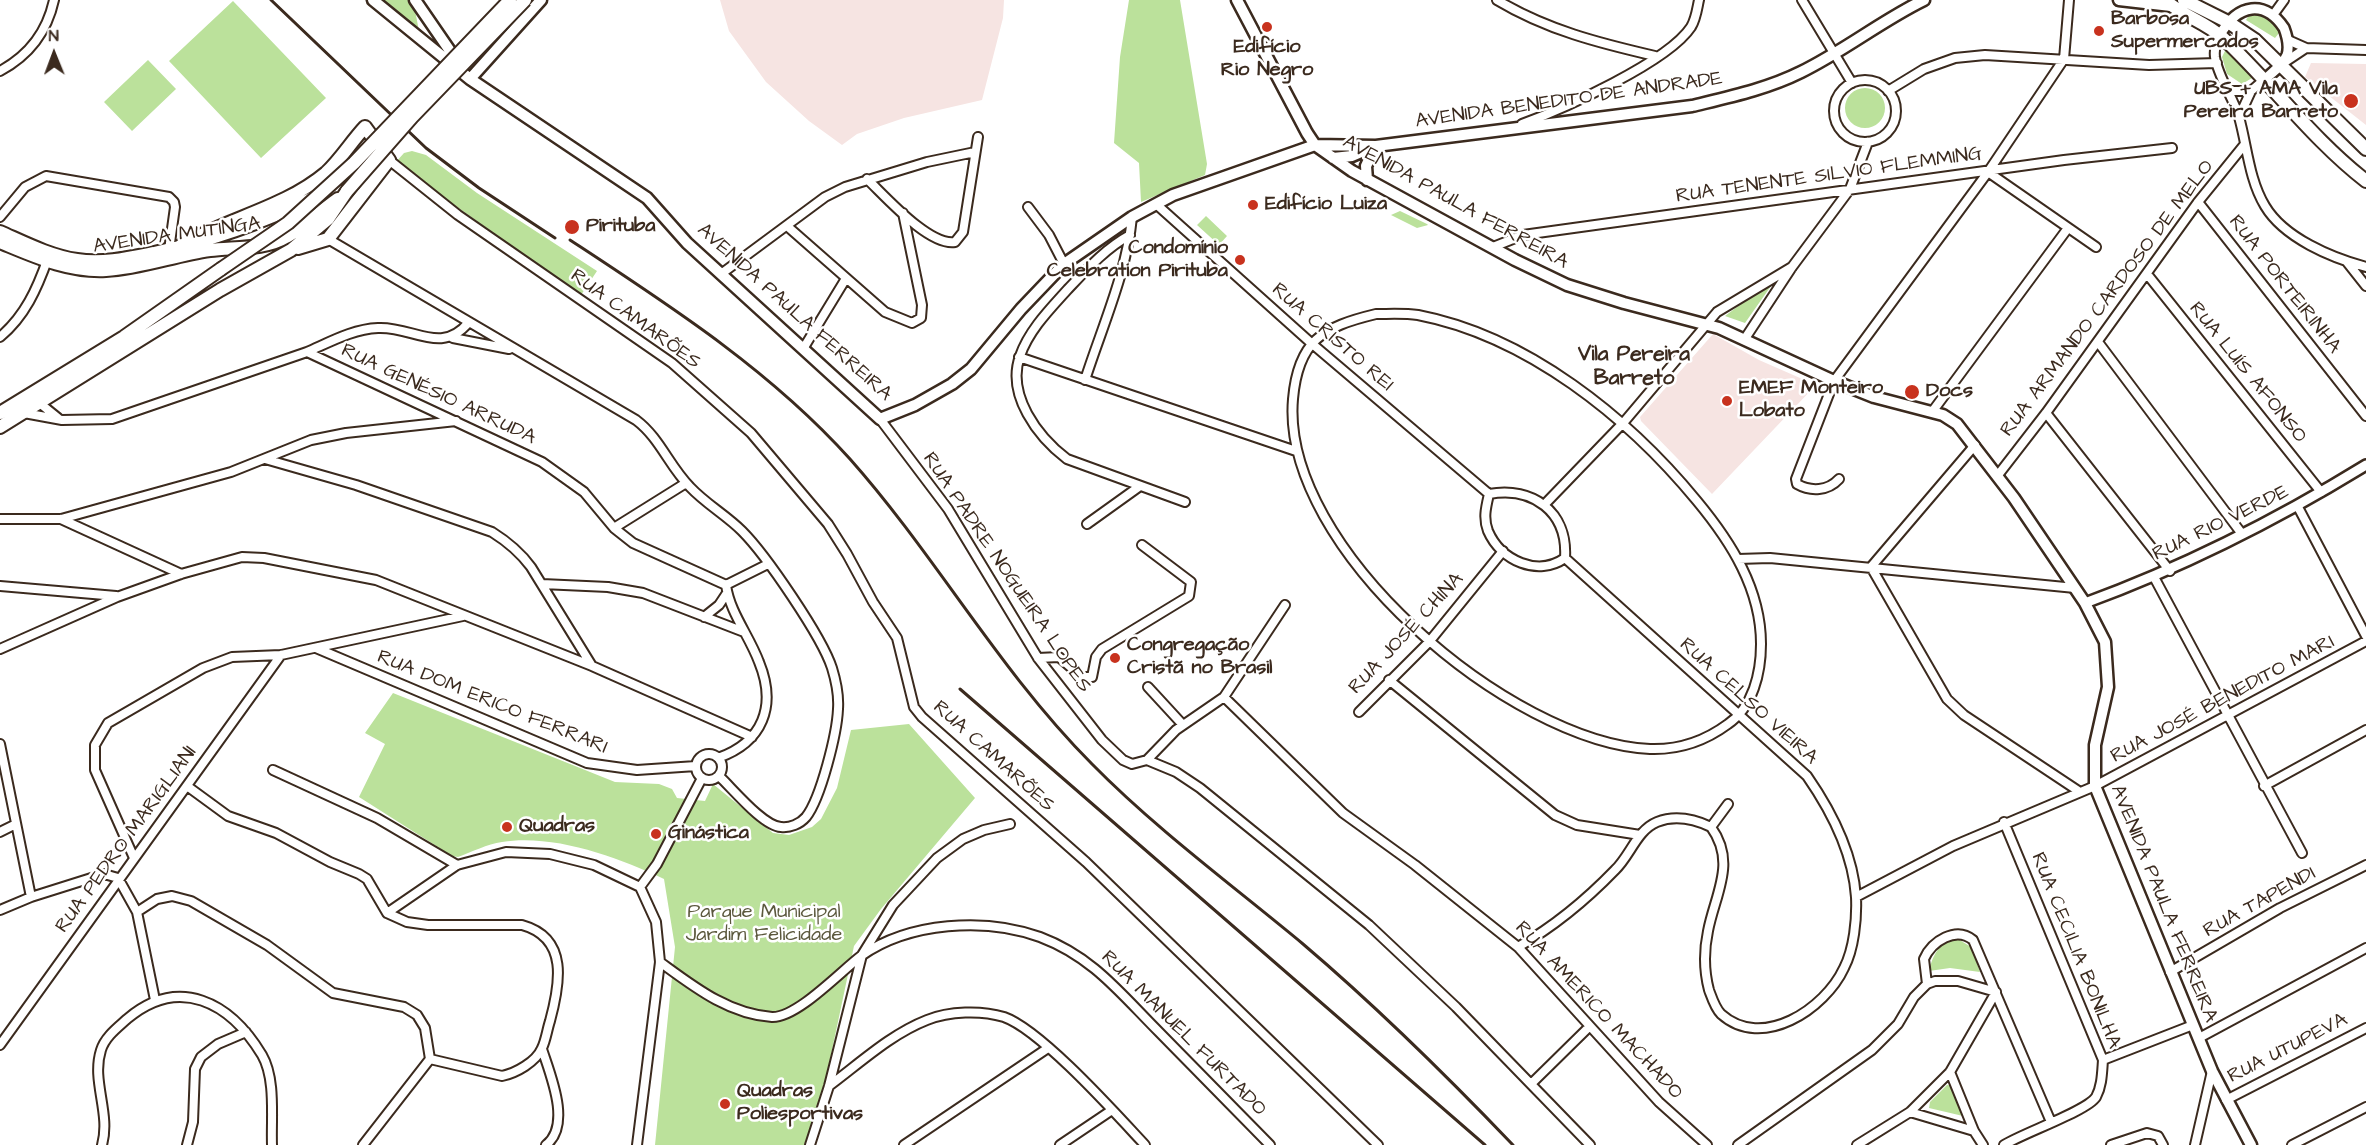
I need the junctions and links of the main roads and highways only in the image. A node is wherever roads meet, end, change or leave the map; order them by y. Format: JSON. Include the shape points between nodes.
{"nodes":[{"id":1,"x":373,"y":0,"type":"edge"},
{"id":2,"x":415,"y":0,"type":"edge"},
{"id":3,"x":510,"y":0,"type":"edge"},
{"id":4,"x":525,"y":0,"type":"edge"},
{"id":5,"x":541,"y":0,"type":"edge"},
{"id":6,"x":1237,"y":0,"type":"edge"},
{"id":7,"x":1924,"y":0,"type":"edge"},
{"id":8,"x":2119,"y":0,"type":"edge"},
{"id":9,"x":2184,"y":0,"type":"edge"},
{"id":10,"x":2168,"y":3,"type":"edge"},
{"id":11,"x":470,"y":79,"type":"junction"},
{"id":12,"x":1315,"y":145,"type":"junction"},
{"id":13,"x":1376,"y":146,"type":"junction"},
{"id":14,"x":2366,"y":148,"type":"edge"},
{"id":15,"x":1333,"y":158,"type":"junction"},
{"id":16,"x":1367,"y":180,"type":"junction"},
{"id":17,"x":2366,"y":181,"type":"edge"},
{"id":18,"x":322,"y":193,"type":"junction"},
{"id":19,"x":336,"y":203,"type":"junction"},
{"id":20,"x":328,"y":219,"type":"junction"},
{"id":21,"x":0,"y":232,"type":"edge"},
{"id":22,"x":328,"y":240,"type":"junction"},
{"id":23,"x":0,"y":242,"type":"edge"},
{"id":24,"x":173,"y":249,"type":"junction"},
{"id":25,"x":291,"y":250,"type":"junction"},
{"id":26,"x":48,"y":258,"type":"junction"},
{"id":27,"x":35,"y":398,"type":"junction"},
{"id":28,"x":5,"y":409,"type":"edge"},
{"id":29,"x":0,"y":427,"type":"edge"},
{"id":30,"x":2251,"y":1145,"type":"edge"}],
"edges":[{"from":1,"to":11,"type":"main road","name":"AVENIDA PAULA FERREIRA"},
{"from":2,"to":11,"type":"main road"},
{"from":3,"to":18,"type":"main road","bridge":true},
{"from":4,"to":19,"type":"main road","bridge":true},
{"from":5,"to":11,"type":"main road"},
{"from":6,"to":12,"type":"main road"},
{"from":7,"to":13,"type":"main road","name":"AVENIDA BENEDITO DE ANDRADE","via":[[1802,72],[1769,86],[1692,106]]},
{"from":8,"to":10,"type":"main road"},
{"from":9,"to":14,"type":"main road","via":[[2255,40]]},
{"from":10,"to":17,"type":"main road","via":[[2220,35],[2316,136]]},
{"from":11,"to":12,"type":"main road","name":"AVENIDA PAULA FERREIRA","via":[[647,198],[687,243],[880,419],[915,405],[971,369],[1028,300],[1064,264],[1132,217],[1173,195]]},
{"from":12,"to":13,"type":"main road","name":"AVENIDA BENEDITO DE ANDRADE"},
{"from":12,"to":15,"type":"main road","name":"AVENIDA PAULA FERREIRA"},
{"from":13,"to":15,"type":"main road","name":"AVENIDA BENEDITO DE ANDRADE","via":[[1352,156]]},
{"from":13,"to":16,"type":"main road","via":[[1366,166]]},
{"from":15,"to":16,"type":"main road","name":"AVENIDA PAULA FERREIRA"},
{"from":16,"to":30,"type":"main road","name":"AVENIDA PAULA FERREIRA","via":[[1567,285],[1707,324],[1874,397],[1949,418],[1975,446],[2085,603],[2105,642],[2108,687],[2094,753],[2095,786],[2212,1071]]},
{"from":18,"to":24,"type":"main road","name":"AVENIDA MUTINGA","bridge":true,"via":[[236,233]]},
{"from":18,"to":27,"type":"main road","bridge":true,"via":[[288,223]]},
{"from":19,"to":20,"type":"main road"},
{"from":19,"to":26,"type":"main road","name":"AVENIDA MUTINGA","via":[[286,238],[274,242],[104,270]]},
{"from":20,"to":22,"type":"main road"},
{"from":20,"to":25,"type":"main road"},
{"from":21,"to":26,"type":"main road","name":"AVENIDA MUTINGA"},
{"from":22,"to":24,"type":"main road","via":[[389,160],[365,127],[339,160],[301,190]]},
{"from":22,"to":25,"type":"main road"},
{"from":23,"to":26,"type":"main road","name":"AVENIDA MUTINGA"},
{"from":24,"to":26,"type":"main road","name":"AVENIDA MUTINGA","via":[[106,261]]},
{"from":25,"to":27,"type":"main road"},
{"from":27,"to":28,"type":"main road"},
{"from":27,"to":29,"type":"main road","via":[[23,413]]}]}
